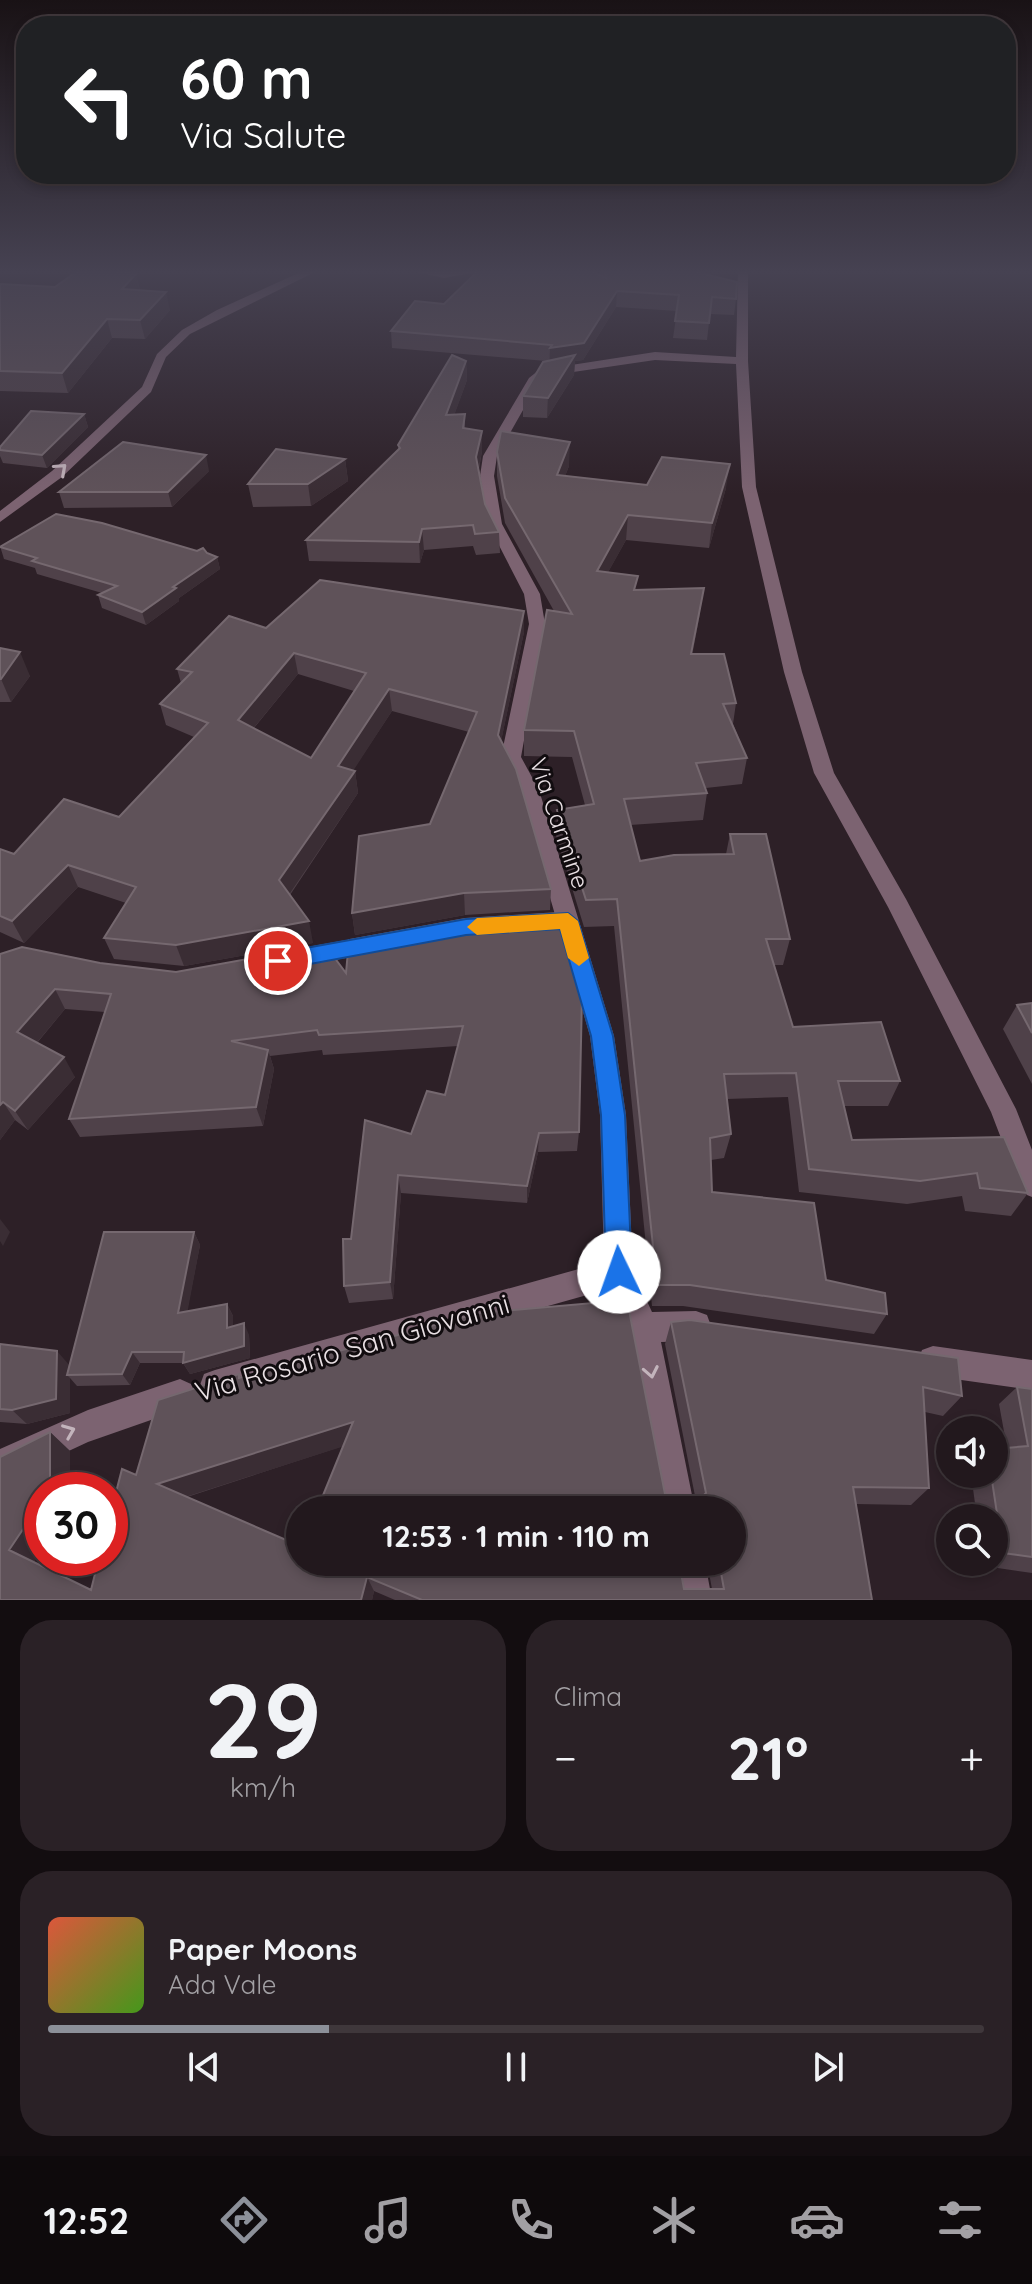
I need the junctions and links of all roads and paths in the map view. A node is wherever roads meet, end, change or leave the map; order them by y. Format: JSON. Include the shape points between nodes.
{"nodes":[{"id":1,"x":173,"y":345,"type":"edge"},
{"id":2,"x":742,"y":345,"type":"edge"},
{"id":3,"x":742,"y":361,"type":"junction"},
{"id":4,"x":0,"y":518,"type":"edge"},
{"id":5,"x":568,"y":921,"type":"junction"},
{"id":6,"x":539,"y":922,"type":"edge"},
{"id":7,"x":403,"y":939,"type":"edge"},
{"id":8,"x":278,"y":961,"type":"edge"},
{"id":9,"x":1032,"y":1184,"type":"edge"},
{"id":10,"x":619,"y":1272,"type":"junction"},
{"id":11,"x":643,"y":1327,"type":"junction"},
{"id":12,"x":729,"y":1331,"type":"edge"},
{"id":13,"x":911,"y":1357,"type":"edge"},
{"id":14,"x":1032,"y":1375,"type":"edge"},
{"id":15,"x":0,"y":1467,"type":"edge"},
{"id":16,"x":675,"y":1496,"type":"edge"},
{"id":17,"x":691,"y":1576,"type":"edge"},
{"id":18,"x":695,"y":1600,"type":"edge"}],
"edges":[{"from":4,"to":1,"type":"street","one_way":true,"via":[[57,474],[147,389],[161,356]]},
{"from":2,"to":3,"type":"street"},
{"from":3,"to":5,"type":"street","name":"Via Carmine","via":[[655,356],[543,373],[535,378],[490,456],[487,476],[495,524],[532,594],[537,624],[511,757],[529,790]]},
{"from":3,"to":9,"type":"street","via":[[749,487],[793,672],[824,773],[1003,1109]]},
{"from":5,"to":6,"type":"street"},
{"from":5,"to":10,"type":"street","name":"Via Carmine","via":[[602,1036],[613,1115]]},
{"from":7,"to":8,"type":"street"},
{"from":10,"to":11,"type":"street"},
{"from":15,"to":10,"type":"street","name":"Via Rosario San Giovanni","one_way":true,"via":[[106,1417]]},
{"from":11,"to":12,"type":"street","via":[[683,1324]]},
{"from":11,"to":16,"type":"street","one_way":true},
{"from":13,"to":14,"type":"street"},
{"from":17,"to":18,"type":"street"}]}
